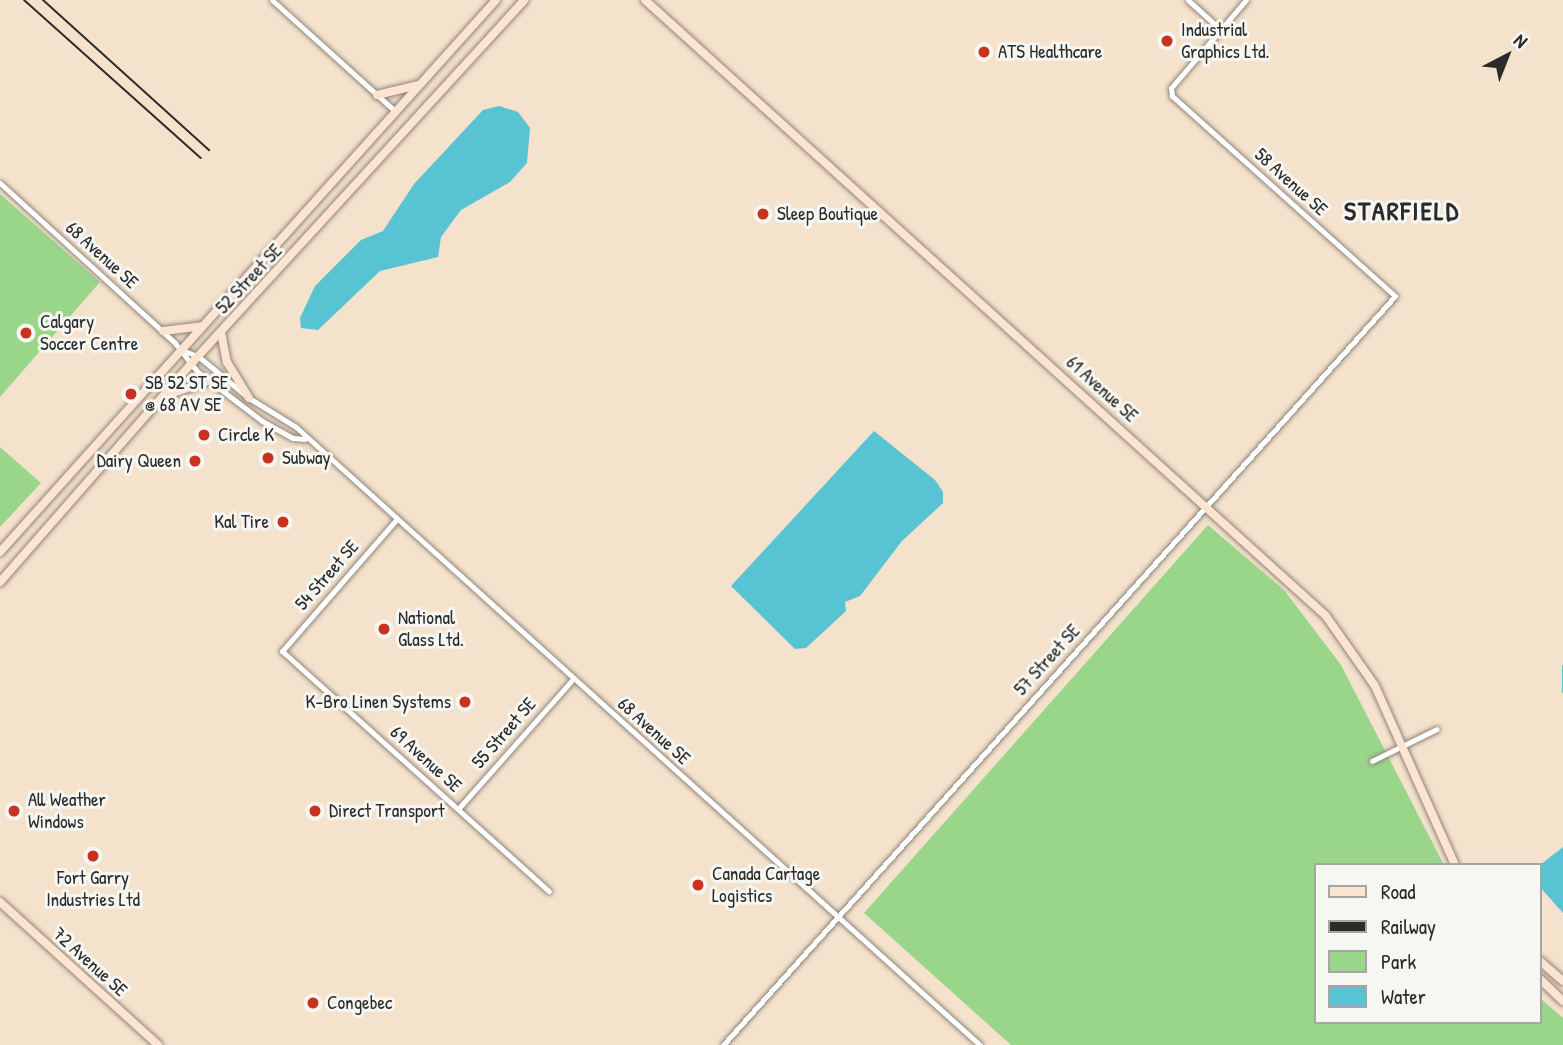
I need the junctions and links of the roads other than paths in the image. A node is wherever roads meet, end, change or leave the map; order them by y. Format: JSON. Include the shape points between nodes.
{"nodes":[{"id":1,"x":272,"y":0,"type":"edge"},
{"id":2,"x":496,"y":0,"type":"edge"},
{"id":3,"x":524,"y":0,"type":"edge"},
{"id":4,"x":645,"y":0,"type":"edge"},
{"id":5,"x":1188,"y":0,"type":"edge"},
{"id":6,"x":1246,"y":0,"type":"edge"},
{"id":7,"x":1220,"y":29,"type":"junction"},
{"id":8,"x":421,"y":84,"type":"junction"},
{"id":9,"x":377,"y":95,"type":"junction"},
{"id":10,"x":396,"y":112,"type":"junction"},
{"id":11,"x":0,"y":183,"type":"edge"},
{"id":12,"x":1395,"y":296,"type":"joint"},
{"id":13,"x":205,"y":324,"type":"junction"},
{"id":14,"x":163,"y":331,"type":"junction"},
{"id":15,"x":221,"y":332,"type":"junction"},
{"id":16,"x":182,"y":350,"type":"junction"},
{"id":17,"x":199,"y":357,"type":"junction"},
{"id":18,"x":190,"y":365,"type":"junction"},
{"id":19,"x":208,"y":381,"type":"junction"},
{"id":20,"x":164,"y":396,"type":"junction"},
{"id":21,"x":249,"y":398,"type":"junction"},
{"id":22,"x":306,"y":439,"type":"junction"},
{"id":23,"x":1208,"y":505,"type":"junction"},
{"id":24,"x":396,"y":520,"type":"junction"},
{"id":25,"x":0,"y":552,"type":"edge"},
{"id":26,"x":0,"y":582,"type":"edge"},
{"id":27,"x":282,"y":651,"type":"joint"},
{"id":28,"x":573,"y":679,"type":"junction"},
{"id":29,"x":1437,"y":729,"type":"dead end"},
{"id":30,"x":1402,"y":746,"type":"junction"},
{"id":31,"x":1372,"y":761,"type":"dead end"},
{"id":32,"x":458,"y":809,"type":"junction"},
{"id":33,"x":1454,"y":863,"type":"edge"},
{"id":34,"x":549,"y":891,"type":"dead end"},
{"id":35,"x":0,"y":902,"type":"edge"},
{"id":36,"x":837,"y":917,"type":"junction"},
{"id":37,"x":1542,"y":963,"type":"edge"},
{"id":38,"x":1542,"y":981,"type":"edge"},
{"id":39,"x":1563,"y":981,"type":"edge"},
{"id":40,"x":1563,"y":1001,"type":"edge"},
{"id":41,"x":158,"y":1045,"type":"edge"},
{"id":42,"x":723,"y":1045,"type":"edge"},
{"id":43,"x":980,"y":1045,"type":"edge"}],
"edges":[{"from":1,"to":9,"type":"street"},
{"from":2,"to":8,"type":"main road","name":"52 Street SE"},
{"from":3,"to":15,"type":"main road","name":"52 Street SE"},
{"from":4,"to":23,"type":"main road","name":"61 Avenue SE"},
{"from":5,"to":7,"type":"street"},
{"from":6,"to":7,"type":"street"},
{"from":7,"to":12,"type":"street","name":"58 Avenue SE","via":[[1171,88],[1172,96]]},
{"from":8,"to":9,"type":"main road"},
{"from":8,"to":10,"type":"main road","name":"52 Street SE"},
{"from":9,"to":10,"type":"street"},
{"from":10,"to":13,"type":"main road","name":"52 Street SE"},
{"from":11,"to":14,"type":"street","name":"68 Avenue SE"},
{"from":12,"to":23,"type":"street","name":"57 Street SE"},
{"from":13,"to":14,"type":"main road"},
{"from":13,"to":16,"type":"main road","name":"52 Street SE"},
{"from":14,"to":16,"type":"street","name":"68 Avenue SE"},
{"from":15,"to":17,"type":"main road","name":"52 Street SE"},
{"from":15,"to":21,"type":"main road","via":[[227,362]]},
{"from":16,"to":17,"type":"street","name":"68 Avenue SE"},
{"from":16,"to":18,"type":"street","name":"68 Avenue SE"},
{"from":16,"to":25,"type":"main road","name":"52 Street SE"},
{"from":17,"to":18,"type":"main road","name":"52 Street SE"},
{"from":17,"to":21,"type":"street","name":"68 Avenue SE"},
{"from":18,"to":19,"type":"street","name":"68 Avenue SE"},
{"from":18,"to":20,"type":"main road","name":"52 Street SE"},
{"from":19,"to":20,"type":"main road"},
{"from":19,"to":22,"type":"street","name":"68 Avenue SE","via":[[262,421],[293,438]]},
{"from":20,"to":26,"type":"main road","name":"52 Street SE"},
{"from":21,"to":22,"type":"street","name":"68 Avenue SE","via":[[296,427]]},
{"from":22,"to":24,"type":"street","name":"68 Avenue SE"},
{"from":23,"to":30,"type":"main road","name":"61 Avenue SE","via":[[1326,616],[1365,667]]},
{"from":23,"to":36,"type":"street","name":"57 Street SE"},
{"from":24,"to":27,"type":"street","name":"54 Street SE"},
{"from":24,"to":28,"type":"street","name":"68 Avenue SE"},
{"from":27,"to":32,"type":"street","name":"69 Avenue SE"},
{"from":28,"to":32,"type":"street","name":"55 Street SE"},
{"from":28,"to":36,"type":"street","name":"68 Avenue SE"},
{"from":29,"to":30,"type":"street"},
{"from":30,"to":31,"type":"street"},
{"from":30,"to":33,"type":"main road","name":"61 Avenue SE"},
{"from":32,"to":34,"type":"street","name":"69 Avenue SE"},
{"from":35,"to":41,"type":"main road","name":"72 Avenue SE"},
{"from":36,"to":42,"type":"street","name":"57 Street SE"},
{"from":36,"to":43,"type":"street","name":"68 Avenue SE"},
{"from":37,"to":39,"type":"main road"},
{"from":38,"to":40,"type":"main road"}]}
